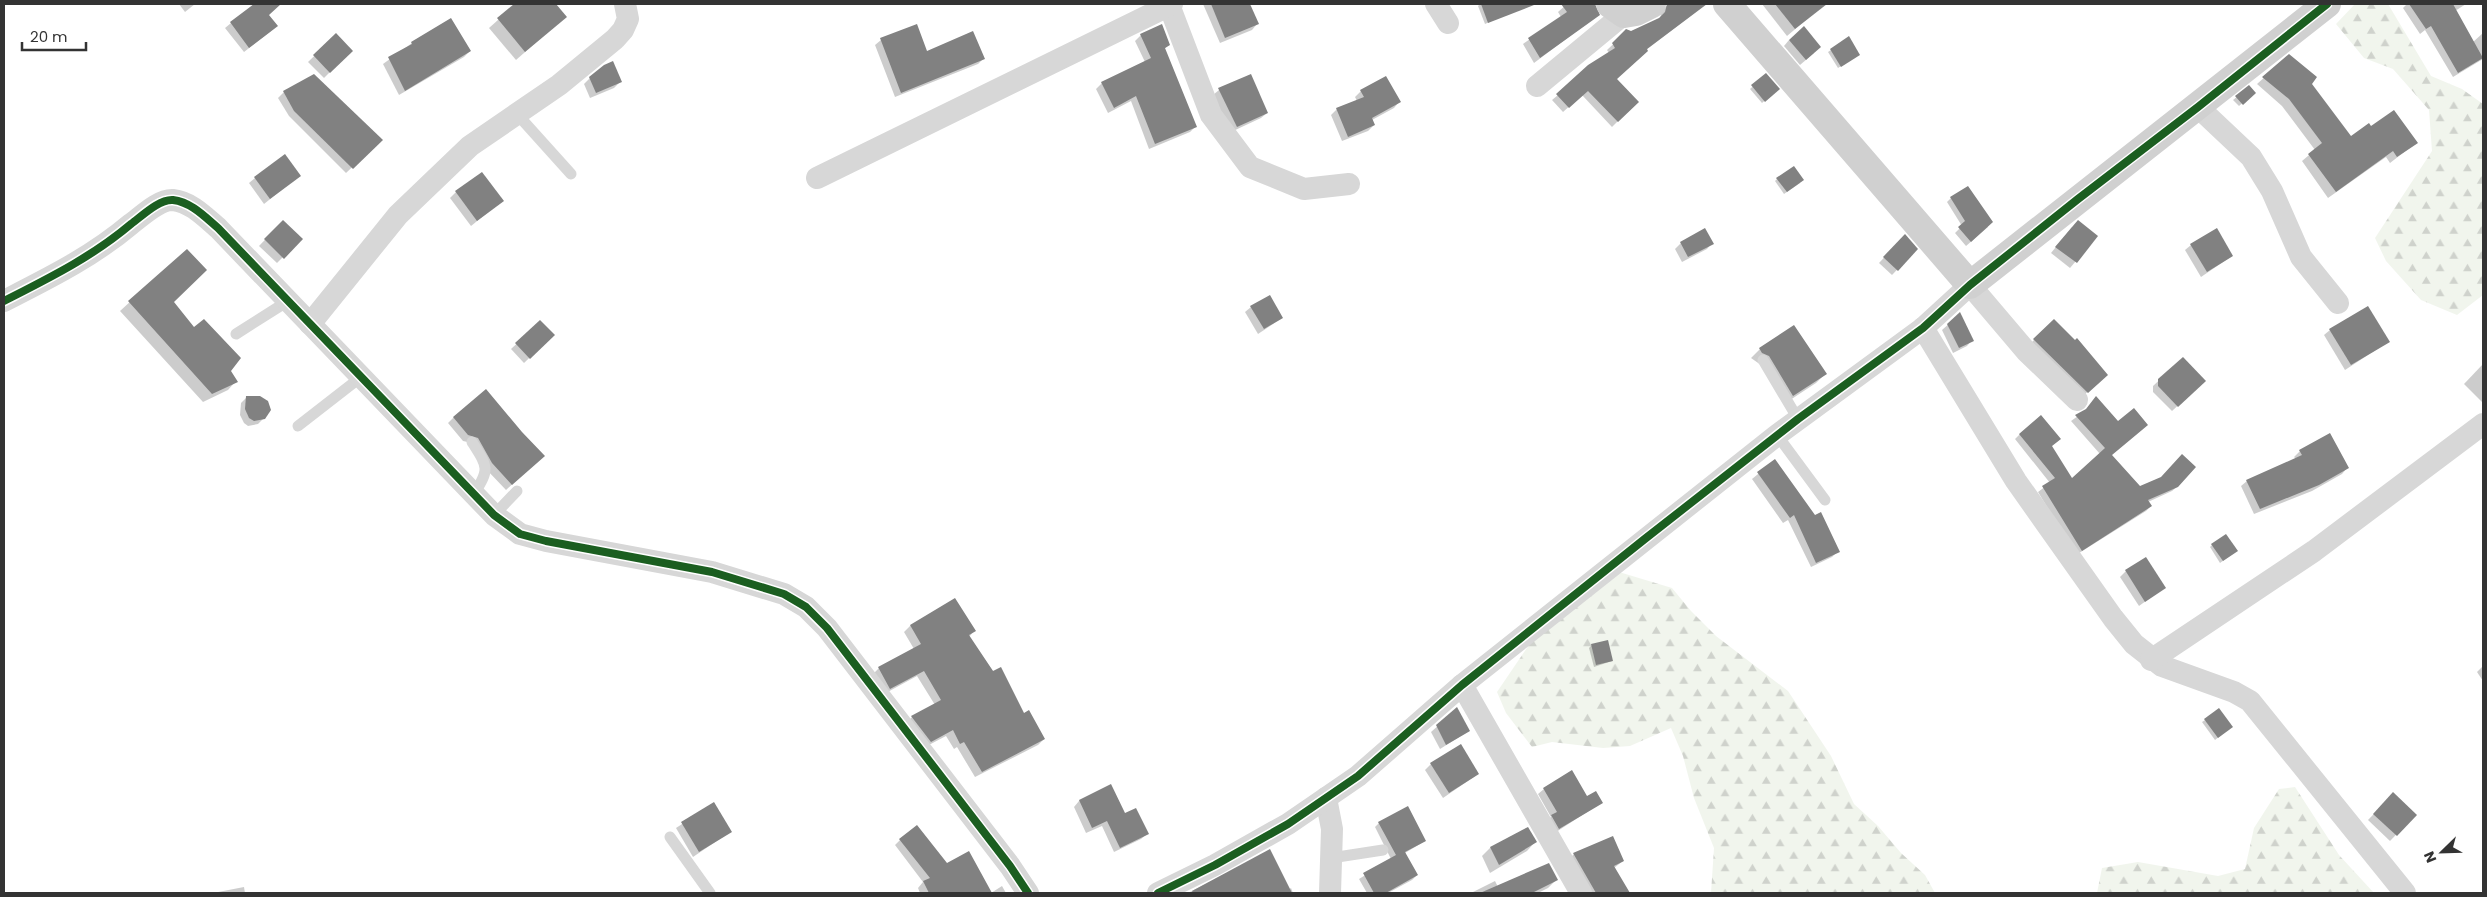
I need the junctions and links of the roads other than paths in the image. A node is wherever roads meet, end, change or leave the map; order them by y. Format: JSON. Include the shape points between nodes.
{"nodes":[{"id":1,"x":625,"y":4,"type":"edge"},
{"id":2,"x":1436,"y":4,"type":"edge"},
{"id":3,"x":1652,"y":4,"type":"edge"},
{"id":4,"x":1727,"y":4,"type":"edge"},
{"id":5,"x":2327,"y":4,"type":"edge"},
{"id":6,"x":1170,"y":5,"type":"edge"},
{"id":7,"x":1617,"y":9,"type":"edge"},
{"id":8,"x":1448,"y":23,"type":"dead end"},
{"id":9,"x":1537,"y":86,"type":"dead end"},
{"id":10,"x":2198,"y":107,"type":"junction"},
{"id":11,"x":517,"y":114,"type":"junction"},
{"id":12,"x":571,"y":174,"type":"dead end"},
{"id":13,"x":818,"y":178,"type":"dead end"},
{"id":14,"x":1349,"y":184,"type":"dead end"},
{"id":15,"x":1970,"y":285,"type":"junction"},
{"id":16,"x":4,"y":301,"type":"edge"},
{"id":17,"x":288,"y":301,"type":"junction"},
{"id":18,"x":2338,"y":303,"type":"dead end"},
{"id":19,"x":310,"y":324,"type":"junction"},
{"id":20,"x":1923,"y":328,"type":"junction"},
{"id":21,"x":236,"y":334,"type":"dead end"},
{"id":22,"x":1763,"y":360,"type":"dead end"},
{"id":23,"x":361,"y":377,"type":"junction"},
{"id":24,"x":2077,"y":400,"type":"dead end"},
{"id":25,"x":1798,"y":419,"type":"junction"},
{"id":26,"x":2483,"y":424,"type":"edge"},
{"id":27,"x":298,"y":426,"type":"dead end"},
{"id":28,"x":1777,"y":435,"type":"junction"},
{"id":29,"x":472,"y":442,"type":"dead end"},
{"id":30,"x":517,"y":491,"type":"dead end"},
{"id":31,"x":474,"y":494,"type":"junction"},
{"id":32,"x":1824,"y":500,"type":"dead end"},
{"id":33,"x":494,"y":515,"type":"junction"},
{"id":34,"x":2151,"y":660,"type":"junction"},
{"id":35,"x":1462,"y":685,"type":"junction"},
{"id":36,"x":1326,"y":798,"type":"junction"},
{"id":37,"x":670,"y":837,"type":"dead end"},
{"id":38,"x":1383,"y":850,"type":"dead end"},
{"id":39,"x":1331,"y":858,"type":"junction"},
{"id":40,"x":710,"y":893,"type":"edge"},
{"id":41,"x":1028,"y":893,"type":"edge"},
{"id":42,"x":1158,"y":893,"type":"edge"},
{"id":43,"x":1330,"y":893,"type":"edge"},
{"id":44,"x":1581,"y":893,"type":"edge"},
{"id":45,"x":2405,"y":893,"type":"edge"}],
"edges":[{"from":1,"to":11,"type":"street","via":[[628,19],[615,39],[560,85]]},
{"from":2,"to":8,"type":"street"},
{"from":3,"to":7,"type":"street","via":[[1636,12]]},
{"from":4,"to":15,"type":"street"},
{"from":5,"to":10,"type":"street"},
{"from":6,"to":13,"type":"street"},
{"from":6,"to":14,"type":"street","via":[[1211,115],[1250,167],[1304,189]]},
{"from":7,"to":9,"type":"street"},
{"from":10,"to":15,"type":"street"},
{"from":10,"to":18,"type":"street","via":[[2251,157],[2272,191],[2301,256]]},
{"from":11,"to":12,"type":"lane"},
{"from":11,"to":19,"type":"street","via":[[470,146],[398,215]]},
{"from":15,"to":20,"type":"street"},
{"from":15,"to":24,"type":"street","via":[[2026,351]]},
{"from":16,"to":17,"type":"street","via":[[76,264],[151,209],[172,200],[191,206],[218,228]]},
{"from":17,"to":19,"type":"street"},
{"from":17,"to":21,"type":"lane"},
{"from":19,"to":23,"type":"street"},
{"from":20,"to":25,"type":"street"},
{"from":20,"to":34,"type":"street","via":[[2016,481],[2113,618]]},
{"from":22,"to":25,"type":"lane"},
{"from":23,"to":27,"type":"lane"},
{"from":23,"to":31,"type":"street"},
{"from":25,"to":28,"type":"street"},
{"from":26,"to":34,"type":"street","via":[[2314,551]]},
{"from":28,"to":32,"type":"lane"},
{"from":28,"to":35,"type":"street"},
{"from":29,"to":31,"type":"lane","via":[[487,469]]},
{"from":30,"to":33,"type":"lane"},
{"from":31,"to":33,"type":"street"},
{"from":33,"to":41,"type":"street","via":[[520,534],[712,572],[784,594],[806,607],[833,636]]},
{"from":34,"to":45,"type":"street","via":[[2234,692],[2250,702]]},
{"from":35,"to":36,"type":"street","via":[[1358,776]]},
{"from":35,"to":44,"type":"street"},
{"from":36,"to":39,"type":"street","via":[[1331,815]]},
{"from":36,"to":42,"type":"street","via":[[1288,824]]},
{"from":37,"to":40,"type":"lane"},
{"from":38,"to":39,"type":"lane"},
{"from":39,"to":43,"type":"street"}]}
